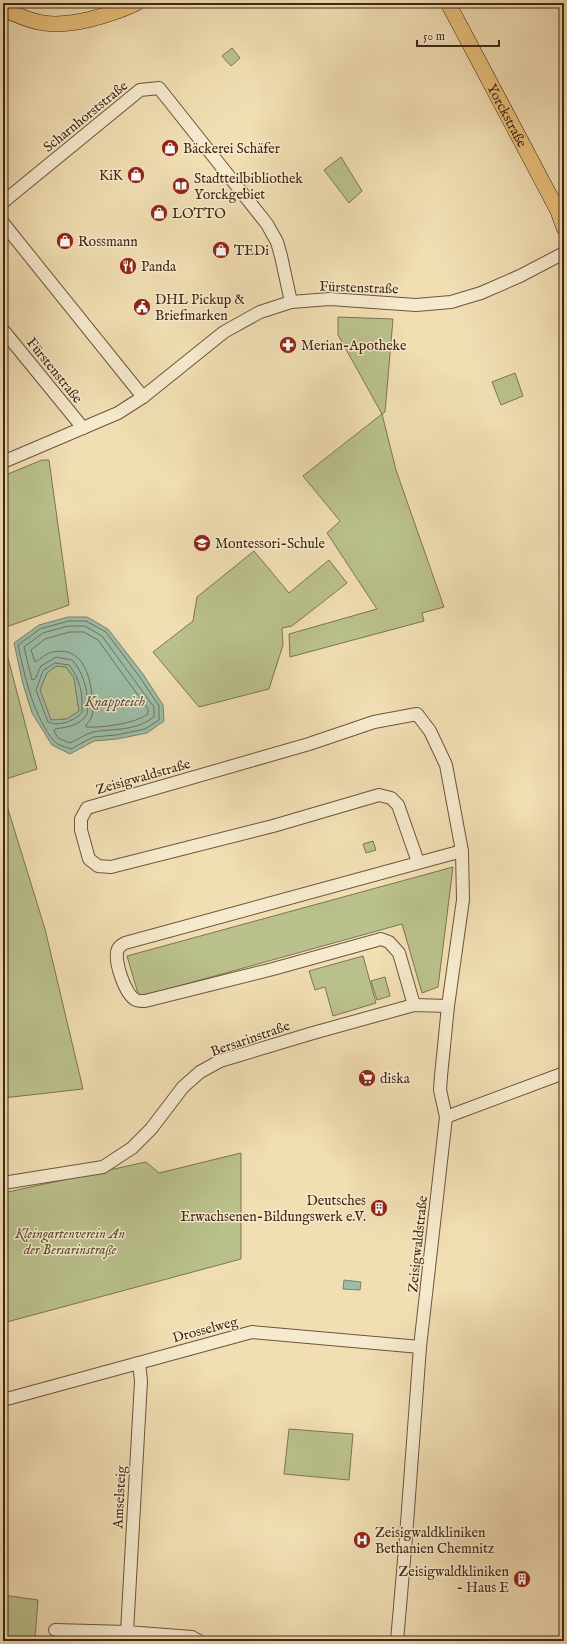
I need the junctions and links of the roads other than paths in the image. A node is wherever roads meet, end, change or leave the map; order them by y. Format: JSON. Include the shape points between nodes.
{"nodes":[{"id":1,"x":137,"y":3,"type":"edge"},
{"id":2,"x":453,"y":5,"type":"edge"},
{"id":3,"x":3,"y":9,"type":"edge"},
{"id":4,"x":3,"y":202,"type":"edge"},
{"id":5,"x":3,"y":223,"type":"edge"},
{"id":6,"x":564,"y":228,"type":"edge"},
{"id":7,"x":564,"y":253,"type":"edge"},
{"id":8,"x":291,"y":302,"type":"junction"},
{"id":9,"x":3,"y":330,"type":"edge"},
{"id":10,"x":143,"y":397,"type":"junction"},
{"id":11,"x":83,"y":428,"type":"junction"},
{"id":12,"x":3,"y":462,"type":"edge"},
{"id":13,"x":462,"y":851,"type":"junction"},
{"id":14,"x":418,"y":862,"type":"junction"},
{"id":15,"x":414,"y":1005,"type":"junction"},
{"id":16,"x":448,"y":1006,"type":"junction"},
{"id":17,"x":564,"y":1073,"type":"edge"},
{"id":18,"x":446,"y":1116,"type":"junction"},
{"id":19,"x":3,"y":1183,"type":"edge"},
{"id":20,"x":420,"y":1347,"type":"junction"},
{"id":21,"x":139,"y":1363,"type":"junction"},
{"id":22,"x":3,"y":1400,"type":"edge"},
{"id":23,"x":54,"y":1630,"type":"dead end"},
{"id":24,"x":127,"y":1632,"type":"junction"},
{"id":25,"x":198,"y":1641,"type":"edge"},
{"id":26,"x":396,"y":1641,"type":"edge"}],
"edges":[{"from":1,"to":3,"type":"main road","via":[[101,16],[55,23],[38,22]]},
{"from":2,"to":6,"type":"main road","name":"Yorckstraße","via":[[558,211]]},
{"from":4,"to":8,"type":"street","name":"Scharnhorststraße","via":[[140,90],[159,88],[267,224],[277,242]]},
{"from":5,"to":10,"type":"street"},
{"from":7,"to":8,"type":"street","name":"Fürstenstraße","via":[[514,279],[451,302],[416,305],[330,299]]},
{"from":8,"to":10,"type":"street","name":"Fürstenstraße","via":[[260,312],[224,332]]},
{"from":9,"to":11,"type":"street","name":"Fürstenstraße"},
{"from":10,"to":11,"type":"street","name":"Fürstenstraße","via":[[118,413]]},
{"from":11,"to":12,"type":"street","name":"Fürstenstraße"},
{"from":13,"to":14,"type":"street"},
{"from":13,"to":14,"type":"street","name":"Zeisigwaldstraße","via":[[446,765],[430,731],[417,714],[374,722],[309,744],[87,808],[82,819],[81,830],[89,859],[98,866],[111,867],[273,826],[379,795],[391,798],[398,805]]},
{"from":13,"to":16,"type":"street","name":"Zeisigwaldstraße","via":[[463,900]]},
{"from":14,"to":15,"type":"street","via":[[125,943],[118,948],[116,958],[130,994],[135,1000],[145,1001],[381,939],[389,942],[399,953]]},
{"from":15,"to":16,"type":"street","name":"Bersarinstraße"},
{"from":15,"to":19,"type":"street","name":"Bersarinstraße","via":[[220,1061],[200,1072],[183,1087],[152,1129],[132,1148],[103,1166]]},
{"from":16,"to":18,"type":"street","name":"Zeisigwaldstraße","via":[[440,1090]]},
{"from":17,"to":18,"type":"street"},
{"from":18,"to":20,"type":"street","name":"Zeisigwaldstraße"},
{"from":20,"to":21,"type":"street","name":"Drosselweg","via":[[252,1332]]},
{"from":20,"to":26,"type":"street","name":"Zeisigwaldstraße","via":[[407,1532]]},
{"from":21,"to":22,"type":"street","name":"Drosselweg"},
{"from":21,"to":24,"type":"street","name":"Amselsteig","via":[[141,1381]]},
{"from":23,"to":24,"type":"street"},
{"from":24,"to":25,"type":"street","via":[[192,1637]]}]}
